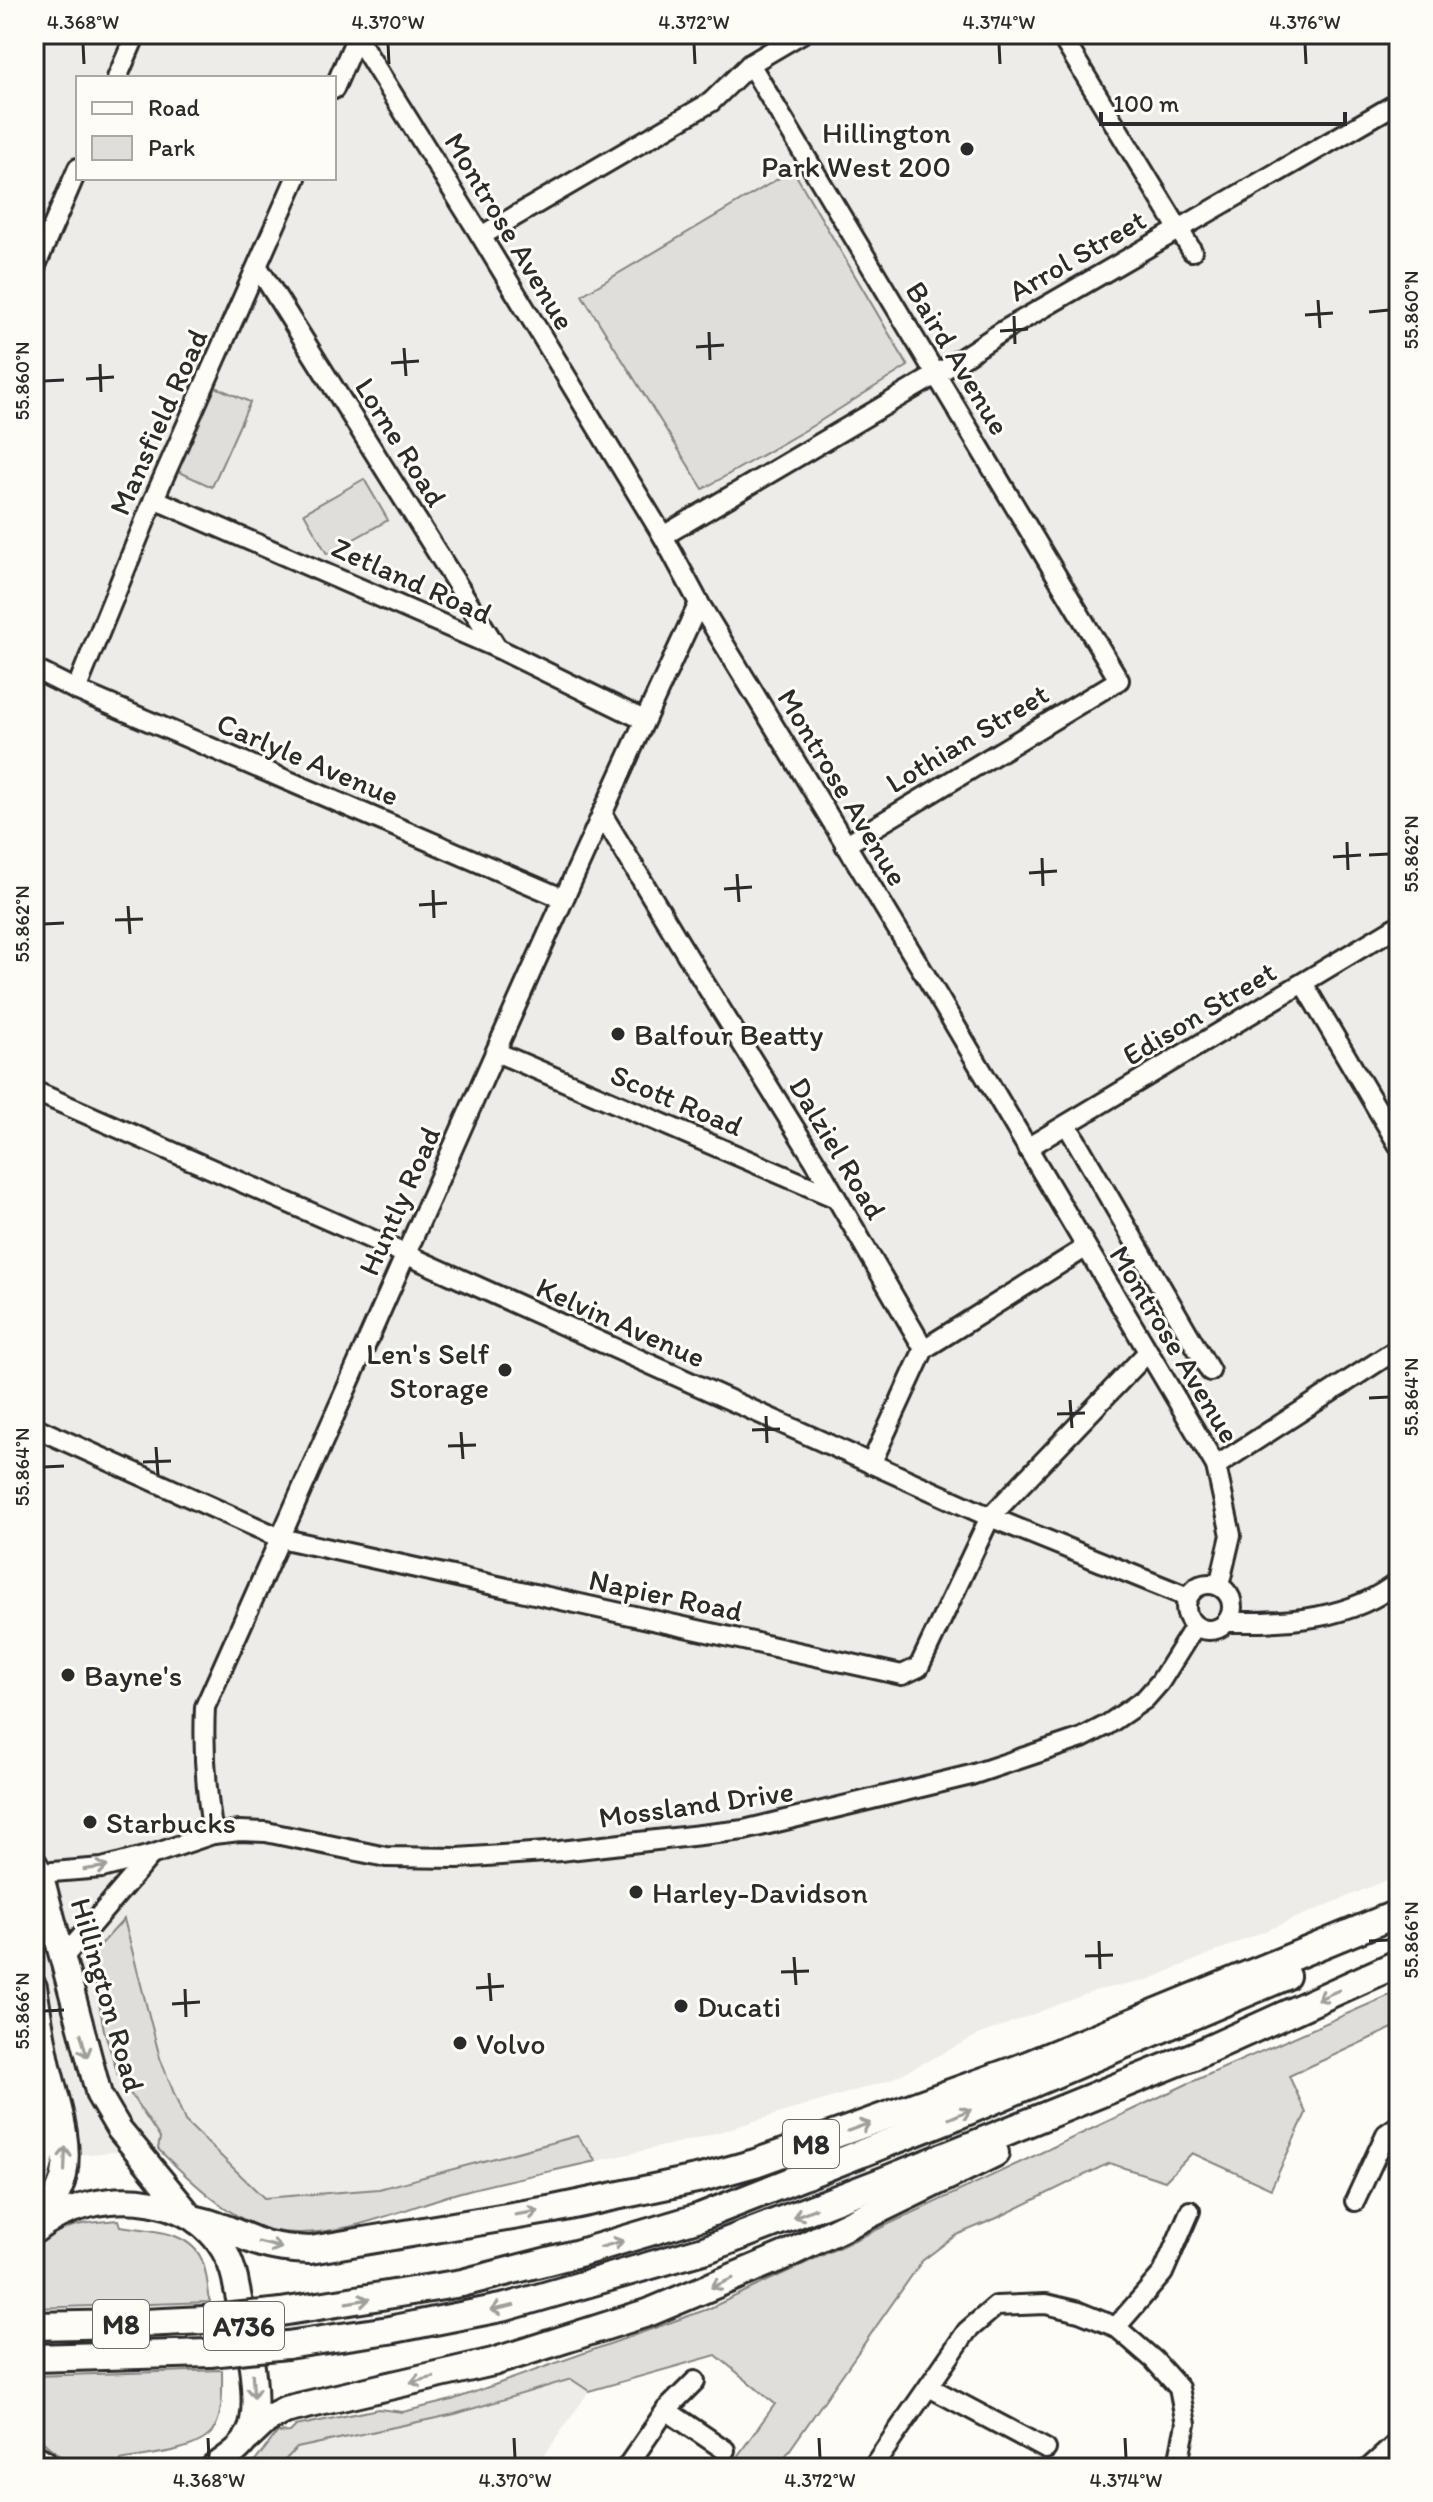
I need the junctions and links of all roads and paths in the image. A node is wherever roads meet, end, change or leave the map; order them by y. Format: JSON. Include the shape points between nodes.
{"nodes":[{"id":1,"x":136,"y":34,"type":"edge"},
{"id":2,"x":801,"y":34,"type":"edge"},
{"id":3,"x":1060,"y":34,"type":"edge"},
{"id":4,"x":1395,"y":34,"type":"edge"},
{"id":5,"x":356,"y":35,"type":"edge"},
{"id":6,"x":1399,"y":41,"type":"edge"},
{"id":7,"x":750,"y":64,"type":"junction"},
{"id":8,"x":118,"y":76,"type":"edge"},
{"id":9,"x":336,"y":84,"type":"edge"},
{"id":10,"x":1399,"y":102,"type":"edge"},
{"id":11,"x":76,"y":173,"type":"edge"},
{"id":12,"x":295,"y":180,"type":"edge"},
{"id":13,"x":1179,"y":228,"type":"junction"},
{"id":14,"x":481,"y":236,"type":"junction"},
{"id":15,"x":1192,"y":251,"type":"dead end"},
{"id":16,"x":258,"y":267,"type":"junction"},
{"id":17,"x":34,"y":270,"type":"edge"},
{"id":18,"x":936,"y":375,"type":"junction"},
{"id":19,"x":154,"y":499,"type":"junction"},
{"id":20,"x":663,"y":536,"type":"junction"},
{"id":21,"x":699,"y":603,"type":"junction"},
{"id":22,"x":497,"y":648,"type":"junction"},
{"id":23,"x":34,"y":669,"type":"edge"},
{"id":24,"x":1119,"y":680,"type":"joint"},
{"id":25,"x":76,"y":690,"type":"junction"},
{"id":26,"x":644,"y":720,"type":"junction"},
{"id":27,"x":602,"y":814,"type":"junction"},
{"id":28,"x":845,"y":845,"type":"junction"},
{"id":29,"x":562,"y":898,"type":"junction"},
{"id":30,"x":1399,"y":925,"type":"edge"},
{"id":31,"x":1303,"y":983,"type":"junction"},
{"id":32,"x":496,"y":1052,"type":"junction"},
{"id":33,"x":34,"y":1091,"type":"edge"},
{"id":34,"x":1067,"y":1125,"type":"junction"},
{"id":35,"x":1399,"y":1146,"type":"edge"},
{"id":36,"x":1027,"y":1148,"type":"junction"},
{"id":37,"x":836,"y":1198,"type":"junction"},
{"id":38,"x":1085,"y":1248,"type":"junction"},
{"id":39,"x":405,"y":1254,"type":"junction"},
{"id":40,"x":1399,"y":1348,"type":"edge"},
{"id":41,"x":924,"y":1349,"type":"junction"},
{"id":42,"x":1147,"y":1353,"type":"junction"},
{"id":43,"x":1210,"y":1371,"type":"dead end"},
{"id":44,"x":34,"y":1427,"type":"edge"},
{"id":45,"x":871,"y":1464,"type":"junction"},
{"id":46,"x":1216,"y":1466,"type":"junction"},
{"id":47,"x":990,"y":1517,"type":"junction"},
{"id":48,"x":280,"y":1538,"type":"junction"},
{"id":49,"x":1399,"y":1581,"type":"edge"},
{"id":50,"x":1219,"y":1586,"type":"junction"},
{"id":51,"x":1188,"y":1597,"type":"junction"},
{"id":52,"x":1228,"y":1622,"type":"junction"},
{"id":53,"x":1195,"y":1626,"type":"junction"},
{"id":54,"x":213,"y":1834,"type":"junction"},
{"id":55,"x":151,"y":1855,"type":"junction"},
{"id":56,"x":37,"y":1868,"type":"edge"},
{"id":57,"x":1399,"y":1913,"type":"edge"},
{"id":58,"x":1399,"y":1928,"type":"edge"},
{"id":59,"x":63,"y":1958,"type":"junction"},
{"id":60,"x":1399,"y":1963,"type":"edge"},
{"id":61,"x":34,"y":1987,"type":"edge"},
{"id":62,"x":1196,"y":2055,"type":"junction"},
{"id":63,"x":34,"y":2058,"type":"edge"},
{"id":64,"x":1399,"y":2125,"type":"edge"},
{"id":65,"x":34,"y":2182,"type":"edge"},
{"id":66,"x":1355,"y":2201,"type":"dead end"},
{"id":67,"x":1190,"y":2211,"type":"dead end"},
{"id":68,"x":194,"y":2217,"type":"junction"},
{"id":69,"x":35,"y":2230,"type":"edge"},
{"id":70,"x":36,"y":2326,"type":"edge"},
{"id":71,"x":1116,"y":2327,"type":"junction"},
{"id":72,"x":40,"y":2358,"type":"edge"},
{"id":73,"x":695,"y":2381,"type":"dead end"},
{"id":74,"x":929,"y":2387,"type":"junction"},
{"id":75,"x":666,"y":2410,"type":"junction"},
{"id":76,"x":1399,"y":2441,"type":"edge"},
{"id":77,"x":1046,"y":2449,"type":"dead end"},
{"id":78,"x":725,"y":2450,"type":"dead end"},
{"id":79,"x":238,"y":2451,"type":"edge"},
{"id":80,"x":213,"y":2468,"type":"edge"},
{"id":81,"x":626,"y":2468,"type":"edge"},
{"id":82,"x":872,"y":2468,"type":"edge"},
{"id":83,"x":1177,"y":2468,"type":"edge"},
{"id":84,"x":1369,"y":2468,"type":"edge"}],
"edges":[{"from":1,"to":8,"type":"street"},
{"from":2,"to":7,"type":"street"},
{"from":3,"to":13,"type":"street"},
{"from":4,"to":6,"type":"street"},
{"from":5,"to":9,"type":"street"},
{"from":5,"to":14,"type":"street","name":"Montrose Avenue"},
{"from":7,"to":14,"type":"street","via":[[711,102]]},
{"from":7,"to":18,"type":"street","name":"Baird Avenue"},
{"from":10,"to":13,"type":"street","name":"Arrol Street"},
{"from":11,"to":17,"type":"street"},
{"from":12,"to":16,"type":"street","name":"Mansfield Road"},
{"from":13,"to":15,"type":"street"},
{"from":13,"to":18,"type":"street","name":"Arrol Street"},
{"from":14,"to":20,"type":"street","name":"Montrose Avenue"},
{"from":16,"to":19,"type":"street","name":"Mansfield Road"},
{"from":16,"to":22,"type":"street","name":"Lorne Road"},
{"from":18,"to":20,"type":"street","name":"Arrol Street"},
{"from":18,"to":24,"type":"street","name":"Baird Avenue"},
{"from":19,"to":22,"type":"street","name":"Zetland Road"},
{"from":19,"to":25,"type":"street","name":"Mansfield Road"},
{"from":20,"to":21,"type":"street","name":"Montrose Avenue"},
{"from":21,"to":26,"type":"street","name":"Huntly Road"},
{"from":21,"to":28,"type":"street","name":"Montrose Avenue"},
{"from":22,"to":26,"type":"street","name":"Zetland Road"},
{"from":23,"to":25,"type":"street","name":"Carlyle Avenue"},
{"from":24,"to":28,"type":"street","name":"Lothian Street"},
{"from":25,"to":29,"type":"street","name":"Carlyle Avenue"},
{"from":26,"to":27,"type":"street","name":"Huntly Road"},
{"from":27,"to":29,"type":"street","name":"Huntly Road"},
{"from":27,"to":37,"type":"street","name":"Dalziel Road"},
{"from":28,"to":36,"type":"street","name":"Montrose Avenue"},
{"from":29,"to":32,"type":"street","name":"Huntly Road"},
{"from":30,"to":31,"type":"street","name":"Edison Street"},
{"from":31,"to":34,"type":"street","name":"Edison Street"},
{"from":31,"to":35,"type":"street"},
{"from":32,"to":37,"type":"street","name":"Scott Road"},
{"from":32,"to":39,"type":"street","name":"Huntly Road"},
{"from":33,"to":39,"type":"street","name":"Kelvin Avenue"},
{"from":34,"to":36,"type":"street","name":"Edison Street"},
{"from":34,"to":43,"type":"street"},
{"from":36,"to":38,"type":"street","name":"Montrose Avenue"},
{"from":37,"to":41,"type":"street","name":"Dalziel Road"},
{"from":38,"to":41,"type":"street"},
{"from":38,"to":42,"type":"street","name":"Montrose Avenue"},
{"from":39,"to":45,"type":"street","name":"Kelvin Avenue"},
{"from":39,"to":48,"type":"street","name":"Huntly Road"},
{"from":40,"to":46,"type":"street"},
{"from":41,"to":45,"type":"street"},
{"from":42,"to":46,"type":"street","name":"Montrose Avenue"},
{"from":42,"to":47,"type":"street","name":"Napier Road"},
{"from":44,"to":48,"type":"street","name":"Napier Road"},
{"from":45,"to":47,"type":"street","name":"Kelvin Avenue"},
{"from":46,"to":50,"type":"street","name":"Montrose Avenue","via":[[1231,1535]]},
{"from":47,"to":48,"type":"street","name":"Napier Road","via":[[919,1667],[902,1675]]},
{"from":47,"to":51,"type":"street","name":"Kelvin Avenue"},
{"from":48,"to":54,"type":"street","name":"Huntly Road","via":[[205,1707]]},
{"from":49,"to":52,"type":"street","via":[[1323,1616]]},
{"from":50,"to":51,"type":"street","via":[[1206,1584]]},
{"from":50,"to":52,"type":"street","via":[[1229,1595]]},
{"from":51,"to":53,"type":"street","via":[[1188,1616]]},
{"from":52,"to":53,"type":"street","via":[[1210,1631]]},
{"from":53,"to":54,"type":"street","name":"Mossland Drive","via":[[1145,1699],[1082,1738],[971,1775],[744,1830],[458,1858],[386,1857],[266,1832]]},
{"from":54,"to":55,"type":"street","name":"Mossland Drive"},
{"from":56,"to":55,"type":"street","name":"Mossland Drive","one_way":true,"via":[[102,1868]]},
{"from":55,"to":59,"type":"street"},
{"from":56,"to":59,"type":"main road","name":"Hillington Road","number":"A736"},
{"from":68,"to":57,"type":"highway","number":"M8","one_way":true,"via":[[274,2247],[310,2250],[701,2178],[1020,2068]]},
{"from":70,"to":58,"type":"highway","number":"M8","one_way":true,"bridge":true,"via":[[281,2312],[462,2283],[579,2253],[700,2217]]},
{"from":59,"to":68,"type":"main road","name":"Hillington Road","number":"A736","one_way":true,"via":[[99,2095],[137,2153]]},
{"from":60,"to":62,"type":"highway","number":"M8","one_way":true},
{"from":69,"to":61,"type":"main road","number":"A736","one_way":true,"via":[[59,2191],[66,2153]]},
{"from":62,"to":72,"type":"highway","number":"M8","one_way":true,"bridge":true,"via":[[707,2249],[506,2307],[287,2345]]},
{"from":62,"to":79,"type":"highway","number":"M8","one_way":true,"via":[[722,2284],[493,2362],[285,2410],[266,2420]]},
{"from":63,"to":65,"type":"highway","via":[[44,2144]]},
{"from":64,"to":66,"type":"street","via":[[1386,2134]]},
{"from":67,"to":71,"type":"street","via":[[1163,2273]]},
{"from":68,"to":69,"type":"main road","number":"A736","via":[[156,2202],[106,2202],[64,2211]]},
{"from":68,"to":79,"type":"main road","number":"A736","one_way":true,"via":[[221,2244],[232,2266],[252,2372],[253,2415]]},
{"from":71,"to":74,"type":"street","via":[[1046,2304],[996,2306],[967,2331]]},
{"from":71,"to":83,"type":"street","via":[[1179,2388],[1186,2424]]},
{"from":73,"to":75,"type":"street"},
{"from":74,"to":77,"type":"street"},
{"from":74,"to":82,"type":"street"},
{"from":75,"to":78,"type":"street"},
{"from":75,"to":81,"type":"street"},
{"from":76,"to":84,"type":"street"},
{"from":79,"to":80,"type":"main road"}]}
